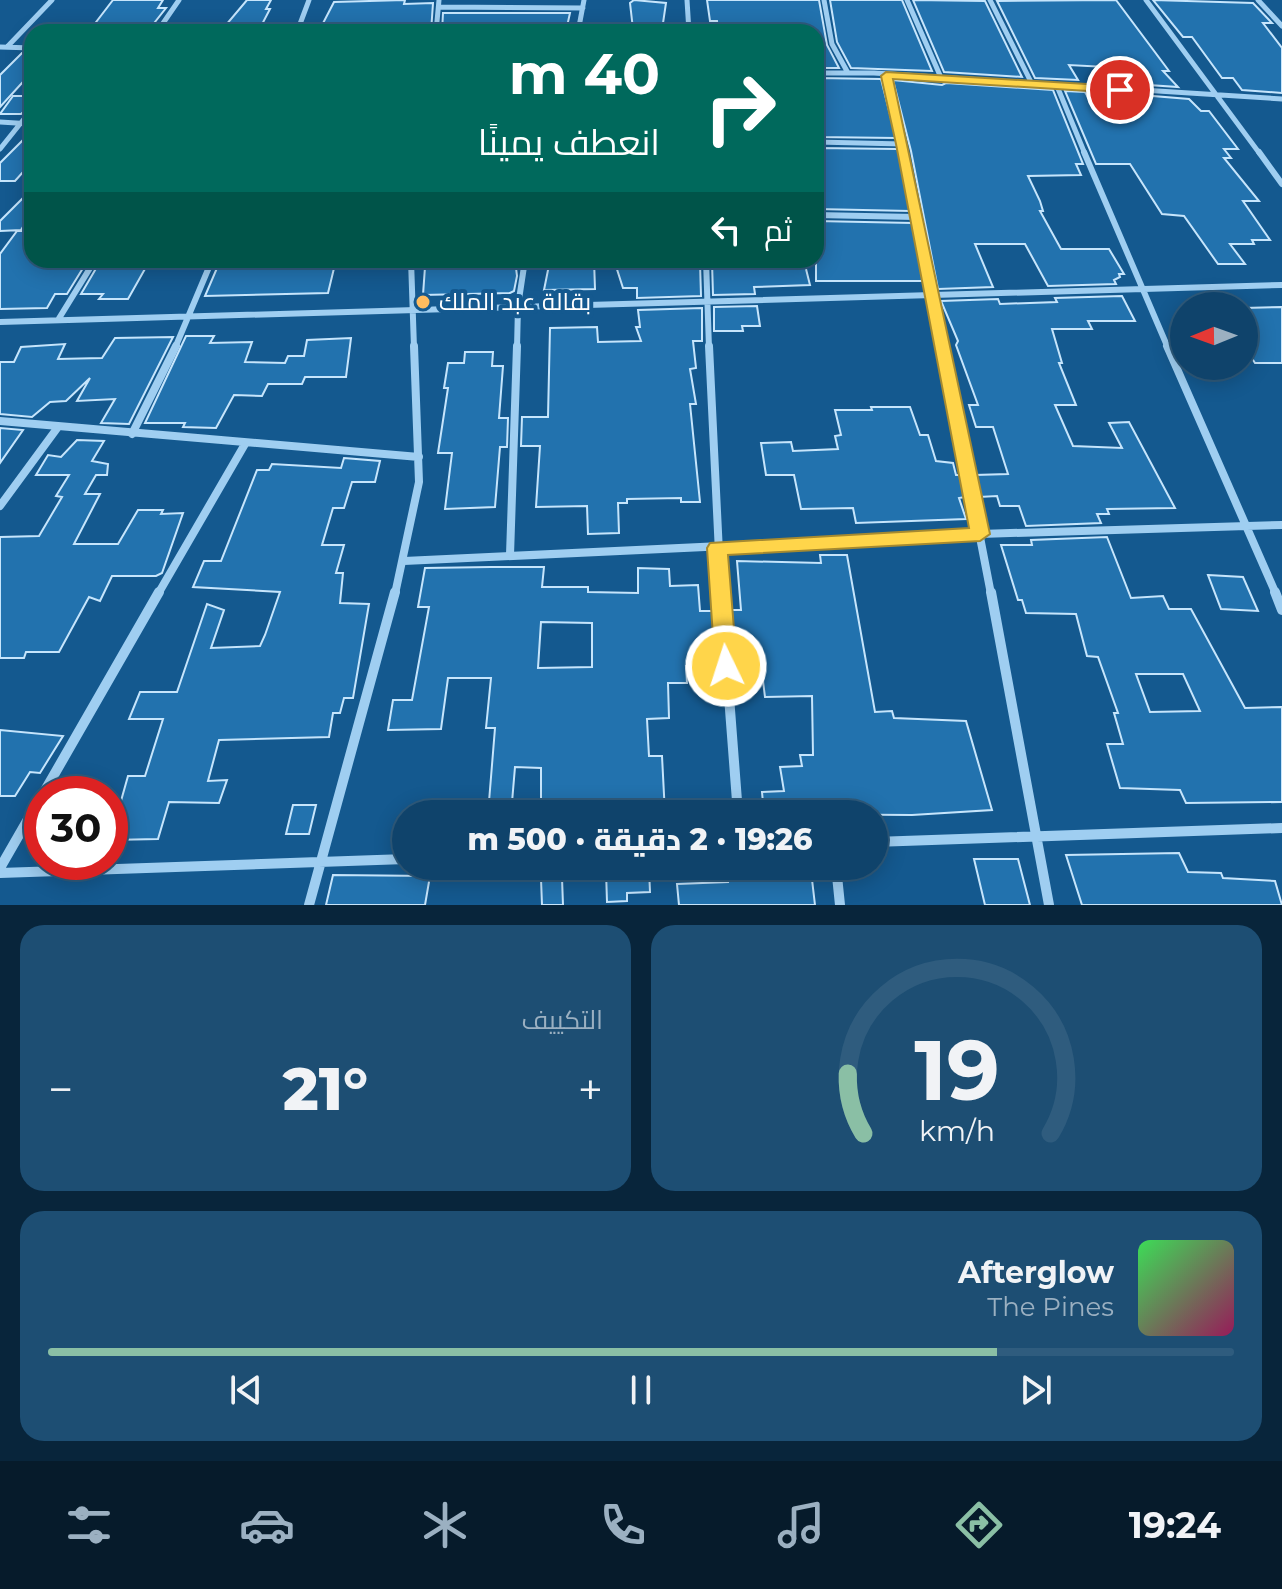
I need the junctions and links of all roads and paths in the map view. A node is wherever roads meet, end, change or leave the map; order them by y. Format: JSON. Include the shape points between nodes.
{"nodes":[{"id":1,"x":52,"y":0,"type":"edge"},
{"id":2,"x":179,"y":0,"type":"edge"},
{"id":3,"x":309,"y":0,"type":"edge"},
{"id":4,"x":584,"y":0,"type":"edge"},
{"id":5,"x":687,"y":0,"type":"edge"},
{"id":6,"x":824,"y":0,"type":"edge"},
{"id":7,"x":907,"y":0,"type":"edge"},
{"id":8,"x":990,"y":0,"type":"edge"},
{"id":9,"x":1146,"y":0,"type":"edge"},
{"id":10,"x":1258,"y":0,"type":"edge"},
{"id":11,"x":439,"y":3,"type":"edge"},
{"id":12,"x":583,"y":8,"type":"junction"},
{"id":13,"x":27,"y":24,"type":"edge"},
{"id":14,"x":162,"y":24,"type":"edge"},
{"id":15,"x":300,"y":24,"type":"edge"},
{"id":16,"x":437,"y":24,"type":"edge"},
{"id":17,"x":580,"y":24,"type":"edge"},
{"id":18,"x":688,"y":24,"type":"edge"},
{"id":19,"x":1282,"y":26,"type":"edge"},
{"id":20,"x":24,"y":27,"type":"edge"},
{"id":21,"x":3,"y":47,"type":"edge"},
{"id":22,"x":24,"y":48,"type":"edge"},
{"id":23,"x":824,"y":73,"type":"edge"},
{"id":24,"x":848,"y":73,"type":"junction"},
{"id":25,"x":886,"y":76,"type":"junction"},
{"id":26,"x":942,"y":80,"type":"junction"},
{"id":27,"x":1032,"y":84,"type":"junction"},
{"id":28,"x":1057,"y":86,"type":"junction"},
{"id":29,"x":1216,"y":96,"type":"junction"},
{"id":30,"x":1282,"y":99,"type":"edge"},
{"id":31,"x":24,"y":118,"type":"edge"},
{"id":32,"x":0,"y":122,"type":"edge"},
{"id":33,"x":20,"y":123,"type":"junction"},
{"id":34,"x":24,"y":123,"type":"edge"},
{"id":35,"x":824,"y":142,"type":"edge"},
{"id":36,"x":903,"y":144,"type":"junction"},
{"id":37,"x":0,"y":149,"type":"edge"},
{"id":38,"x":1282,"y":184,"type":"edge"},
{"id":39,"x":824,"y":215,"type":"edge"},
{"id":40,"x":915,"y":217,"type":"junction"},
{"id":41,"x":90,"y":268,"type":"edge"},
{"id":42,"x":209,"y":268,"type":"edge"},
{"id":43,"x":411,"y":268,"type":"edge"},
{"id":44,"x":524,"y":268,"type":"edge"},
{"id":45,"x":706,"y":268,"type":"edge"},
{"id":46,"x":1282,"y":285,"type":"edge"},
{"id":47,"x":1141,"y":289,"type":"junction"},
{"id":48,"x":932,"y":294,"type":"junction"},
{"id":49,"x":707,"y":302,"type":"junction"},
{"id":50,"x":518,"y":306,"type":"junction"},
{"id":51,"x":413,"y":310,"type":"junction"},
{"id":52,"x":191,"y":316,"type":"junction"},
{"id":53,"x":58,"y":320,"type":"junction"},
{"id":54,"x":0,"y":322,"type":"edge"},
{"id":55,"x":0,"y":421,"type":"edge"},
{"id":56,"x":58,"y":427,"type":"junction"},
{"id":57,"x":132,"y":434,"type":"junction"},
{"id":58,"x":245,"y":444,"type":"junction"},
{"id":59,"x":419,"y":457,"type":"junction"},
{"id":60,"x":0,"y":506,"type":"edge"},
{"id":61,"x":1282,"y":525,"type":"edge"},
{"id":62,"x":1248,"y":526,"type":"junction"},
{"id":63,"x":980,"y":534,"type":"junction"},
{"id":64,"x":717,"y":548,"type":"junction"},
{"id":65,"x":510,"y":555,"type":"junction"},
{"id":66,"x":404,"y":561,"type":"junction"},
{"id":67,"x":1282,"y":610,"type":"edge"},
{"id":68,"x":53,"y":776,"type":"edge"},
{"id":69,"x":737,"y":800,"type":"edge"},
{"id":70,"x":24,"y":827,"type":"edge"},
{"id":71,"x":1282,"y":828,"type":"edge"},
{"id":72,"x":1035,"y":836,"type":"junction"},
{"id":73,"x":888,"y":841,"type":"edge"},
{"id":74,"x":392,"y":860,"type":"edge"},
{"id":75,"x":322,"y":862,"type":"junction"},
{"id":76,"x":0,"y":870,"type":"edge"},
{"id":77,"x":837,"y":880,"type":"edge"},
{"id":78,"x":309,"y":905,"type":"edge"},
{"id":79,"x":840,"y":905,"type":"edge"},
{"id":80,"x":1049,"y":905,"type":"edge"}],
"edges":[{"from":1,"to":13,"type":"street"},
{"from":2,"to":14,"type":"street"},
{"from":3,"to":15,"type":"street"},
{"from":4,"to":12,"type":"street"},
{"from":5,"to":18,"type":"street"},
{"from":6,"to":24,"type":"street","via":[[832,44]]},
{"from":7,"to":26,"type":"street"},
{"from":8,"to":27,"type":"street"},
{"from":9,"to":29,"type":"street"},
{"from":10,"to":19,"type":"street"},
{"from":11,"to":12,"type":"street"},
{"from":11,"to":16,"type":"street"},
{"from":12,"to":17,"type":"street"},
{"from":20,"to":21,"type":"street"},
{"from":21,"to":22,"type":"street"},
{"from":23,"to":24,"type":"street"},
{"from":24,"to":25,"type":"street"},
{"from":25,"to":26,"type":"street"},
{"from":25,"to":36,"type":"street"},
{"from":26,"to":27,"type":"street"},
{"from":27,"to":28,"type":"street"},
{"from":28,"to":29,"type":"street"},
{"from":28,"to":47,"type":"street"},
{"from":29,"to":30,"type":"street"},
{"from":29,"to":38,"type":"street"},
{"from":31,"to":33,"type":"street"},
{"from":32,"to":33,"type":"street"},
{"from":33,"to":34,"type":"street"},
{"from":33,"to":37,"type":"street"},
{"from":35,"to":36,"type":"street"},
{"from":36,"to":40,"type":"street"},
{"from":39,"to":40,"type":"street"},
{"from":40,"to":48,"type":"street"},
{"from":41,"to":53,"type":"street"},
{"from":42,"to":52,"type":"street"},
{"from":43,"to":51,"type":"street"},
{"from":44,"to":50,"type":"street"},
{"from":45,"to":49,"type":"street"},
{"from":46,"to":47,"type":"street"},
{"from":47,"to":48,"type":"street"},
{"from":47,"to":62,"type":"street"},
{"from":48,"to":49,"type":"street"},
{"from":48,"to":63,"type":"street"},
{"from":49,"to":50,"type":"street"},
{"from":49,"to":64,"type":"street"},
{"from":50,"to":51,"type":"street"},
{"from":50,"to":65,"type":"street"},
{"from":51,"to":52,"type":"street"},
{"from":51,"to":59,"type":"street"},
{"from":52,"to":53,"type":"street"},
{"from":52,"to":57,"type":"street"},
{"from":53,"to":54,"type":"street"},
{"from":55,"to":56,"type":"street"},
{"from":56,"to":57,"type":"street"},
{"from":56,"to":60,"type":"street"},
{"from":57,"to":58,"type":"street"},
{"from":58,"to":59,"type":"street"},
{"from":58,"to":68,"type":"street"},
{"from":59,"to":66,"type":"street","via":[[416,507]]},
{"from":61,"to":62,"type":"street"},
{"from":62,"to":63,"type":"street"},
{"from":62,"to":67,"type":"street"},
{"from":63,"to":64,"type":"street"},
{"from":63,"to":72,"type":"street"},
{"from":64,"to":65,"type":"street"},
{"from":64,"to":69,"type":"street"},
{"from":65,"to":66,"type":"street"},
{"from":66,"to":75,"type":"street"},
{"from":70,"to":76,"type":"street"},
{"from":71,"to":72,"type":"street"},
{"from":72,"to":73,"type":"street"},
{"from":72,"to":80,"type":"street"},
{"from":74,"to":75,"type":"street"},
{"from":75,"to":76,"type":"street"},
{"from":75,"to":78,"type":"street"},
{"from":77,"to":79,"type":"street"}]}
